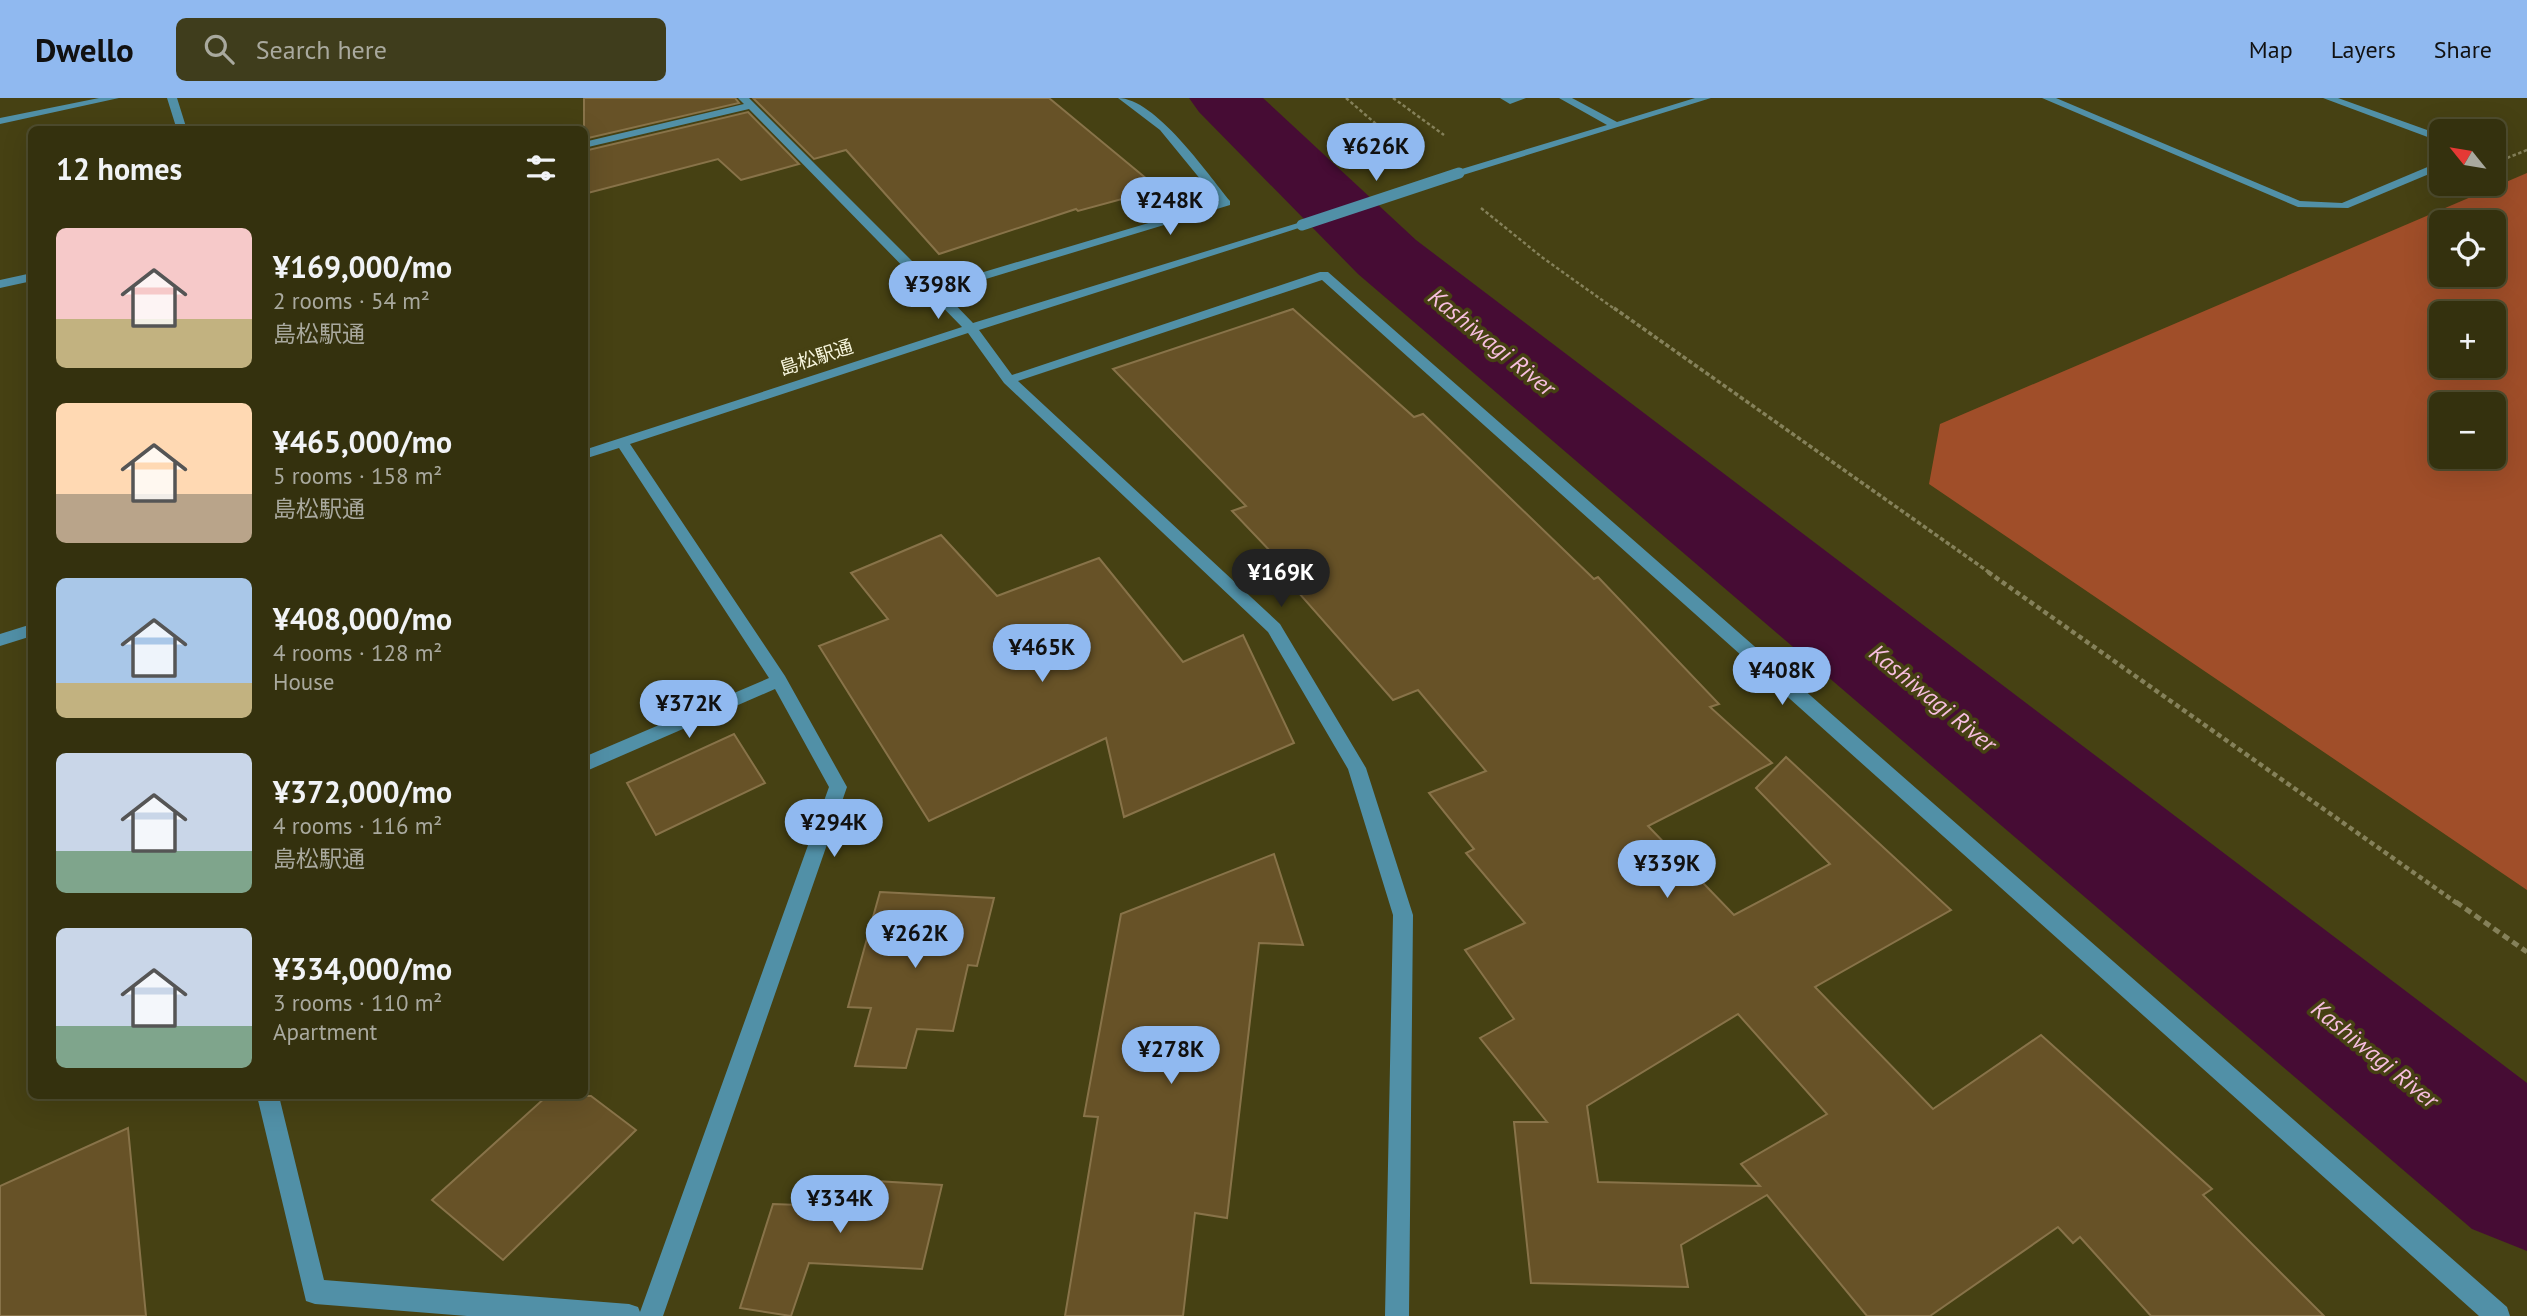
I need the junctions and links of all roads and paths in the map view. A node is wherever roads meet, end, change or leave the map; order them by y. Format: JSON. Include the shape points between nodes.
{"nodes":[{"id":1,"x":114,"y":98,"type":"edge"},
{"id":2,"x":172,"y":98,"type":"edge"},
{"id":3,"x":1123,"y":98,"type":"edge"},
{"id":4,"x":1346,"y":98,"type":"edge"},
{"id":5,"x":1505,"y":98,"type":"edge"},
{"id":6,"x":1521,"y":98,"type":"edge"},
{"id":7,"x":1564,"y":98,"type":"edge"},
{"id":8,"x":1706,"y":98,"type":"edge"},
{"id":9,"x":2047,"y":98,"type":"edge"},
{"id":10,"x":2328,"y":98,"type":"edge"},
{"id":11,"x":746,"y":102,"type":"edge"},
{"id":12,"x":0,"y":121,"type":"edge"},
{"id":13,"x":1614,"y":124,"type":"junction"},
{"id":14,"x":181,"y":126,"type":"edge"},
{"id":15,"x":2429,"y":135,"type":"edge"},
{"id":16,"x":588,"y":144,"type":"edge"},
{"id":17,"x":2527,"y":150,"type":"edge"},
{"id":18,"x":1412,"y":154,"type":"dead end"},
{"id":19,"x":2507,"y":159,"type":"dead end"},
{"id":20,"x":2429,"y":170,"type":"edge"},
{"id":21,"x":1478,"y":206,"type":"dead end"},
{"id":22,"x":28,"y":278,"type":"edge"},
{"id":23,"x":0,"y":284,"type":"edge"},
{"id":24,"x":934,"y":290,"type":"junction"},
{"id":25,"x":971,"y":328,"type":"junction"},
{"id":26,"x":1009,"y":380,"type":"junction"},
{"id":27,"x":623,"y":444,"type":"junction"},
{"id":28,"x":588,"y":454,"type":"edge"},
{"id":29,"x":28,"y":631,"type":"edge"},
{"id":30,"x":0,"y":640,"type":"edge"},
{"id":31,"x":779,"y":680,"type":"junction"},
{"id":32,"x":588,"y":763,"type":"edge"},
{"id":33,"x":2527,"y":952,"type":"edge"},
{"id":34,"x":269,"y":1099,"type":"edge"},
{"id":35,"x":629,"y":1316,"type":"edge"},
{"id":36,"x":650,"y":1316,"type":"edge"},
{"id":37,"x":1397,"y":1316,"type":"edge"},
{"id":38,"x":2498,"y":1316,"type":"edge"}],
"edges":[{"from":1,"to":12,"type":"street"},
{"from":2,"to":14,"type":"street"},
{"from":3,"to":24,"type":"street","via":[[1164,128],[1226,203]]},
{"from":4,"to":18,"type":"path"},
{"from":5,"to":6,"type":"street"},
{"from":7,"to":13,"type":"street"},
{"from":8,"to":13,"type":"street","name":"島松駅通"},
{"from":9,"to":20,"type":"street","via":[[2298,204],[2344,206]]},
{"from":10,"to":15,"type":"street"},
{"from":11,"to":16,"type":"street"},
{"from":11,"to":24,"type":"street"},
{"from":13,"to":25,"type":"street","name":"島松駅通","bridge":true},
{"from":17,"to":19,"type":"path"},
{"from":21,"to":33,"type":"path","via":[[1543,258]]},
{"from":22,"to":23,"type":"street"},
{"from":24,"to":25,"type":"street"},
{"from":25,"to":26,"type":"street"},
{"from":25,"to":27,"type":"street","name":"島松駅通"},
{"from":26,"to":37,"type":"street","via":[[1274,628],[1357,768],[1403,915]]},
{"from":26,"to":38,"type":"street","via":[[1324,275]]},
{"from":27,"to":28,"type":"street","name":"島松駅通"},
{"from":27,"to":31,"type":"street"},
{"from":29,"to":30,"type":"street"},
{"from":31,"to":32,"type":"street"},
{"from":31,"to":36,"type":"street","via":[[838,787]]},
{"from":34,"to":35,"type":"street","via":[[315,1292]]}]}
